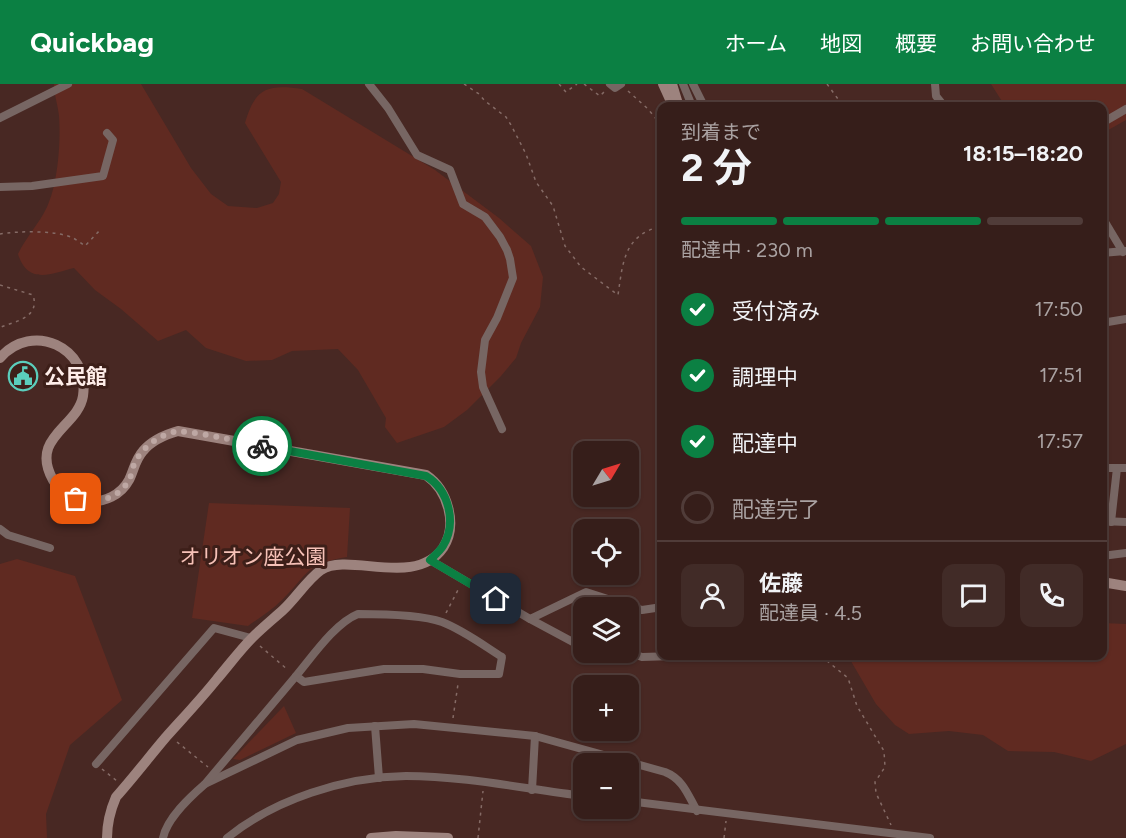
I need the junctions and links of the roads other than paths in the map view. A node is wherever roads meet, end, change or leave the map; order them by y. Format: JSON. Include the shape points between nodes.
{"nodes":[{"id":1,"x":68,"y":84,"type":"edge"},
{"id":2,"x":369,"y":84,"type":"edge"},
{"id":3,"x":610,"y":84,"type":"edge"},
{"id":4,"x":621,"y":84,"type":"edge"},
{"id":5,"x":663,"y":84,"type":"edge"},
{"id":6,"x":672,"y":84,"type":"edge"},
{"id":7,"x":683,"y":84,"type":"edge"},
{"id":8,"x":693,"y":84,"type":"edge"},
{"id":9,"x":935,"y":84,"type":"edge"},
{"id":10,"x":671,"y":102,"type":"edge"},
{"id":11,"x":677,"y":102,"type":"edge"},
{"id":12,"x":690,"y":102,"type":"edge"},
{"id":13,"x":702,"y":102,"type":"edge"},
{"id":14,"x":941,"y":102,"type":"edge"},
{"id":15,"x":1126,"y":109,"type":"edge"},
{"id":16,"x":0,"y":118,"type":"edge"},
{"id":17,"x":1107,"y":120,"type":"edge"},
{"id":18,"x":107,"y":133,"type":"dead end"},
{"id":19,"x":0,"y":187,"type":"edge"},
{"id":20,"x":1107,"y":225,"type":"edge"},
{"id":21,"x":1124,"y":251,"type":"edge"},
{"id":22,"x":1107,"y":253,"type":"edge"},
{"id":23,"x":1126,"y":319,"type":"edge"},
{"id":24,"x":1107,"y":322,"type":"edge"},
{"id":25,"x":0,"y":358,"type":"edge"},
{"id":26,"x":502,"y":429,"type":"dead end"},
{"id":27,"x":1122,"y":468,"type":"edge"},
{"id":28,"x":1107,"y":522,"type":"edge"},
{"id":29,"x":1126,"y":522,"type":"edge"},
{"id":30,"x":0,"y":529,"type":"edge"},
{"id":31,"x":50,"y":548,"type":"dead end"},
{"id":32,"x":1126,"y":553,"type":"edge"},
{"id":33,"x":1107,"y":555,"type":"edge"},
{"id":34,"x":430,"y":560,"type":"junction"},
{"id":35,"x":1107,"y":583,"type":"edge"},
{"id":36,"x":1126,"y":586,"type":"edge"},
{"id":37,"x":657,"y":608,"type":"edge"},
{"id":38,"x":530,"y":618,"type":"junction"},
{"id":39,"x":251,"y":638,"type":"junction"},
{"id":40,"x":573,"y":642,"type":"edge"},
{"id":41,"x":639,"y":656,"type":"edge"},
{"id":42,"x":657,"y":657,"type":"edge"},
{"id":43,"x":296,"y":676,"type":"junction"},
{"id":44,"x":375,"y":726,"type":"junction"},
{"id":45,"x":535,"y":736,"type":"junction"},
{"id":46,"x":96,"y":764,"type":"road end"},
{"id":47,"x":380,"y":778,"type":"junction"},
{"id":48,"x":205,"y":784,"type":"junction"},
{"id":49,"x":532,"y":790,"type":"junction"},
{"id":50,"x":573,"y":795,"type":"edge"},
{"id":51,"x":639,"y":803,"type":"edge"},
{"id":52,"x":697,"y":811,"type":"junction"},
{"id":53,"x":898,"y":836,"type":"edge"},
{"id":54,"x":107,"y":838,"type":"edge"},
{"id":55,"x":163,"y":838,"type":"edge"},
{"id":56,"x":227,"y":838,"type":"edge"},
{"id":57,"x":371,"y":838,"type":"edge"},
{"id":58,"x":448,"y":838,"type":"edge"},
{"id":59,"x":930,"y":838,"type":"edge"}],
"edges":[{"from":1,"to":16,"type":"street"},
{"from":2,"to":26,"type":"street","via":[[417,155],[450,170],[463,204],[485,217],[507,250],[513,278],[485,340],[481,372],[483,387]]},
{"from":3,"to":4,"type":"street","via":[[615,88]]},
{"from":5,"to":10,"type":"street"},
{"from":6,"to":11,"type":"street"},
{"from":7,"to":12,"type":"street"},
{"from":8,"to":13,"type":"street"},
{"from":9,"to":14,"type":"street"},
{"from":15,"to":17,"type":"street"},
{"from":18,"to":19,"type":"street","via":[[113,140],[103,176]]},
{"from":20,"to":21,"type":"street"},
{"from":21,"to":22,"type":"street"},
{"from":23,"to":24,"type":"street"},
{"from":25,"to":34,"type":"street","via":[[14,346],[36,340],[61,347],[71,354],[78,367],[83,396],[76,411],[53,436],[47,452],[50,474],[68,496],[89,502],[113,497],[124,488],[150,443],[178,431],[434,480],[443,493],[450,525],[442,548]]},
{"from":27,"to":28,"type":"street"},
{"from":28,"to":29,"type":"street"},
{"from":30,"to":31,"type":"street"},
{"from":32,"to":33,"type":"street"},
{"from":34,"to":38,"type":"street"},
{"from":34,"to":39,"type":"street","via":[[393,568],[342,566],[322,570]]},
{"from":35,"to":36,"type":"street"},
{"from":37,"to":38,"type":"street","via":[[642,610],[586,592]]},
{"from":38,"to":40,"type":"street"},
{"from":39,"to":46,"type":"street","via":[[214,628]]},
{"from":39,"to":54,"type":"street","via":[[116,797]]},
{"from":41,"to":42,"type":"street"},
{"from":43,"to":43,"type":"street","via":[[304,682],[384,669],[499,674],[502,657],[441,622],[369,614],[353,616],[339,626]]},
{"from":43,"to":48,"type":"street"},
{"from":44,"to":45,"type":"street","via":[[414,724]]},
{"from":44,"to":47,"type":"street"},
{"from":44,"to":48,"type":"street","via":[[297,740]]},
{"from":45,"to":49,"type":"street"},
{"from":45,"to":52,"type":"street","via":[[675,776]]},
{"from":47,"to":49,"type":"street","via":[[433,778]]},
{"from":47,"to":56,"type":"street","via":[[300,797],[244,824]]},
{"from":48,"to":55,"type":"street","via":[[167,826]]},
{"from":49,"to":50,"type":"street"},
{"from":51,"to":52,"type":"street"},
{"from":52,"to":53,"type":"street"},
{"from":53,"to":59,"type":"street"},
{"from":57,"to":58,"type":"street"}]}
